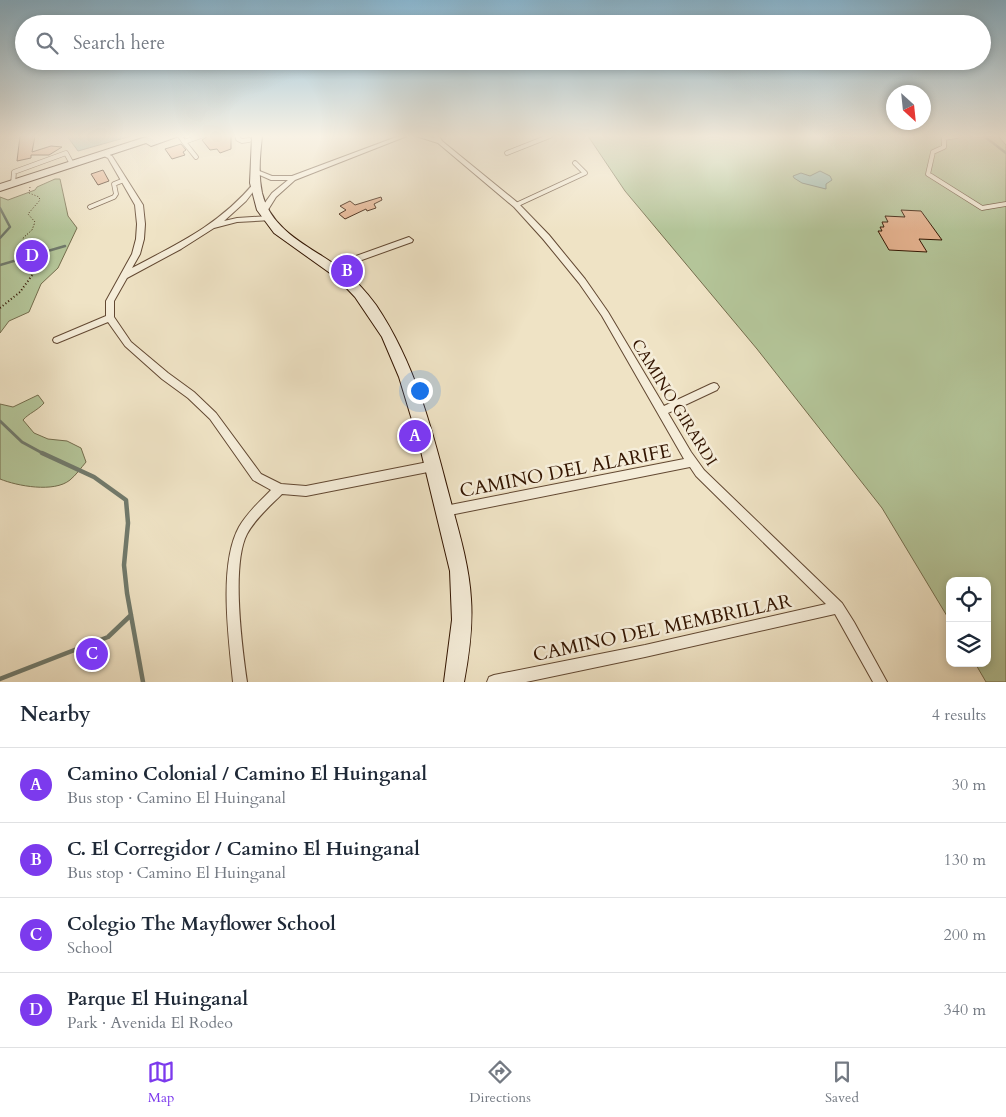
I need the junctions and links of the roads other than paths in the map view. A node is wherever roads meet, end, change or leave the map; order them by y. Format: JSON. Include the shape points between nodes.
{"nodes":[{"id":1,"x":61,"y":168,"type":"edge"},
{"id":2,"x":116,"y":168,"type":"edge"},
{"id":3,"x":255,"y":168,"type":"edge"},
{"id":4,"x":320,"y":168,"type":"edge"},
{"id":5,"x":472,"y":168,"type":"edge"},
{"id":6,"x":581,"y":168,"type":"edge"},
{"id":7,"x":929,"y":168,"type":"edge"},
{"id":8,"x":255,"y":171,"type":"junction"},
{"id":9,"x":299,"y":176,"type":"junction"},
{"id":10,"x":277,"y":179,"type":"junction"},
{"id":11,"x":124,"y":180,"type":"junction"},
{"id":12,"x":256,"y":184,"type":"junction"},
{"id":13,"x":281,"y":187,"type":"junction"},
{"id":14,"x":0,"y":188,"type":"edge"},
{"id":15,"x":1006,"y":204,"type":"edge"},
{"id":16,"x":516,"y":206,"type":"junction"},
{"id":17,"x":90,"y":207,"type":"dead end"},
{"id":18,"x":234,"y":209,"type":"junction"},
{"id":19,"x":266,"y":214,"type":"junction"},
{"id":20,"x":237,"y":220,"type":"junction"},
{"id":21,"x":205,"y":230,"type":"junction"},
{"id":22,"x":409,"y":240,"type":"dead end"},
{"id":23,"x":331,"y":268,"type":"junction"},
{"id":24,"x":126,"y":275,"type":"junction"},
{"id":25,"x":110,"y":318,"type":"junction"},
{"id":26,"x":57,"y":340,"type":"dead end"},
{"id":27,"x":714,"y":387,"type":"dead end"},
{"id":28,"x":662,"y":411,"type":"junction"},
{"id":29,"x":692,"y":462,"type":"junction"},
{"id":30,"x":433,"y":466,"type":"junction"},
{"id":31,"x":280,"y":489,"type":"junction"},
{"id":32,"x":445,"y":511,"type":"junction"},
{"id":33,"x":838,"y":607,"type":"junction"},
{"id":34,"x":458,"y":660,"type":"junction"},
{"id":35,"x":240,"y":682,"type":"edge"},
{"id":36,"x":445,"y":682,"type":"edge"},
{"id":37,"x":454,"y":682,"type":"edge"},
{"id":38,"x":494,"y":682,"type":"edge"},
{"id":39,"x":880,"y":682,"type":"edge"}],
"edges":[{"from":1,"to":14,"type":"street"},
{"from":2,"to":11,"type":"street"},
{"from":3,"to":8,"type":"street"},
{"from":4,"to":9,"type":"street"},
{"from":5,"to":16,"type":"street","name":"CAMINO GIRARDI"},
{"from":6,"to":16,"type":"lane","via":[[585,172]]},
{"from":7,"to":15,"type":"lane","via":[[928,174],[982,208]]},
{"from":8,"to":10,"type":"street"},
{"from":8,"to":12,"type":"street"},
{"from":9,"to":10,"type":"street"},
{"from":9,"to":13,"type":"street"},
{"from":10,"to":13,"type":"street","via":[[282,181]]},
{"from":11,"to":17,"type":"lane","via":[[114,184],[114,197]]},
{"from":11,"to":24,"type":"street","via":[[139,205],[141,224],[136,254]]},
{"from":12,"to":18,"type":"street"},
{"from":12,"to":19,"type":"street"},
{"from":13,"to":19,"type":"street","via":[[270,200]]},
{"from":16,"to":28,"type":"street","name":"CAMINO GIRARDI","via":[[582,281]]},
{"from":18,"to":20,"type":"street","via":[[231,216]]},
{"from":18,"to":21,"type":"street"},
{"from":19,"to":20,"type":"street"},
{"from":19,"to":23,"type":"street","via":[[284,235]]},
{"from":20,"to":21,"type":"street"},
{"from":21,"to":24,"type":"street"},
{"from":22,"to":23,"type":"street"},
{"from":23,"to":30,"type":"street","via":[[359,293],[391,341],[408,380]]},
{"from":24,"to":25,"type":"street","via":[[110,301]]},
{"from":25,"to":26,"type":"street"},
{"from":25,"to":31,"type":"street","via":[[128,344],[191,394],[213,416],[257,477]]},
{"from":27,"to":28,"type":"street"},
{"from":28,"to":29,"type":"street","name":"CAMINO GIRARDI"},
{"from":29,"to":32,"type":"street","name":"CAMINO DEL ALARIFE"},
{"from":29,"to":33,"type":"street","name":"CAMINO GIRARDI","via":[[709,483]]},
{"from":30,"to":31,"type":"street","via":[[306,491]]},
{"from":30,"to":32,"type":"street"},
{"from":31,"to":35,"type":"street","via":[[246,525],[237,545],[234,593]]},
{"from":32,"to":34,"type":"street","via":[[461,597]]},
{"from":33,"to":38,"type":"street","name":"CAMINO DEL MEMBRILLAR"},
{"from":33,"to":39,"type":"street","name":"CAMINO GIRARDI"},
{"from":34,"to":36,"type":"street"},
{"from":34,"to":37,"type":"street"}]}
